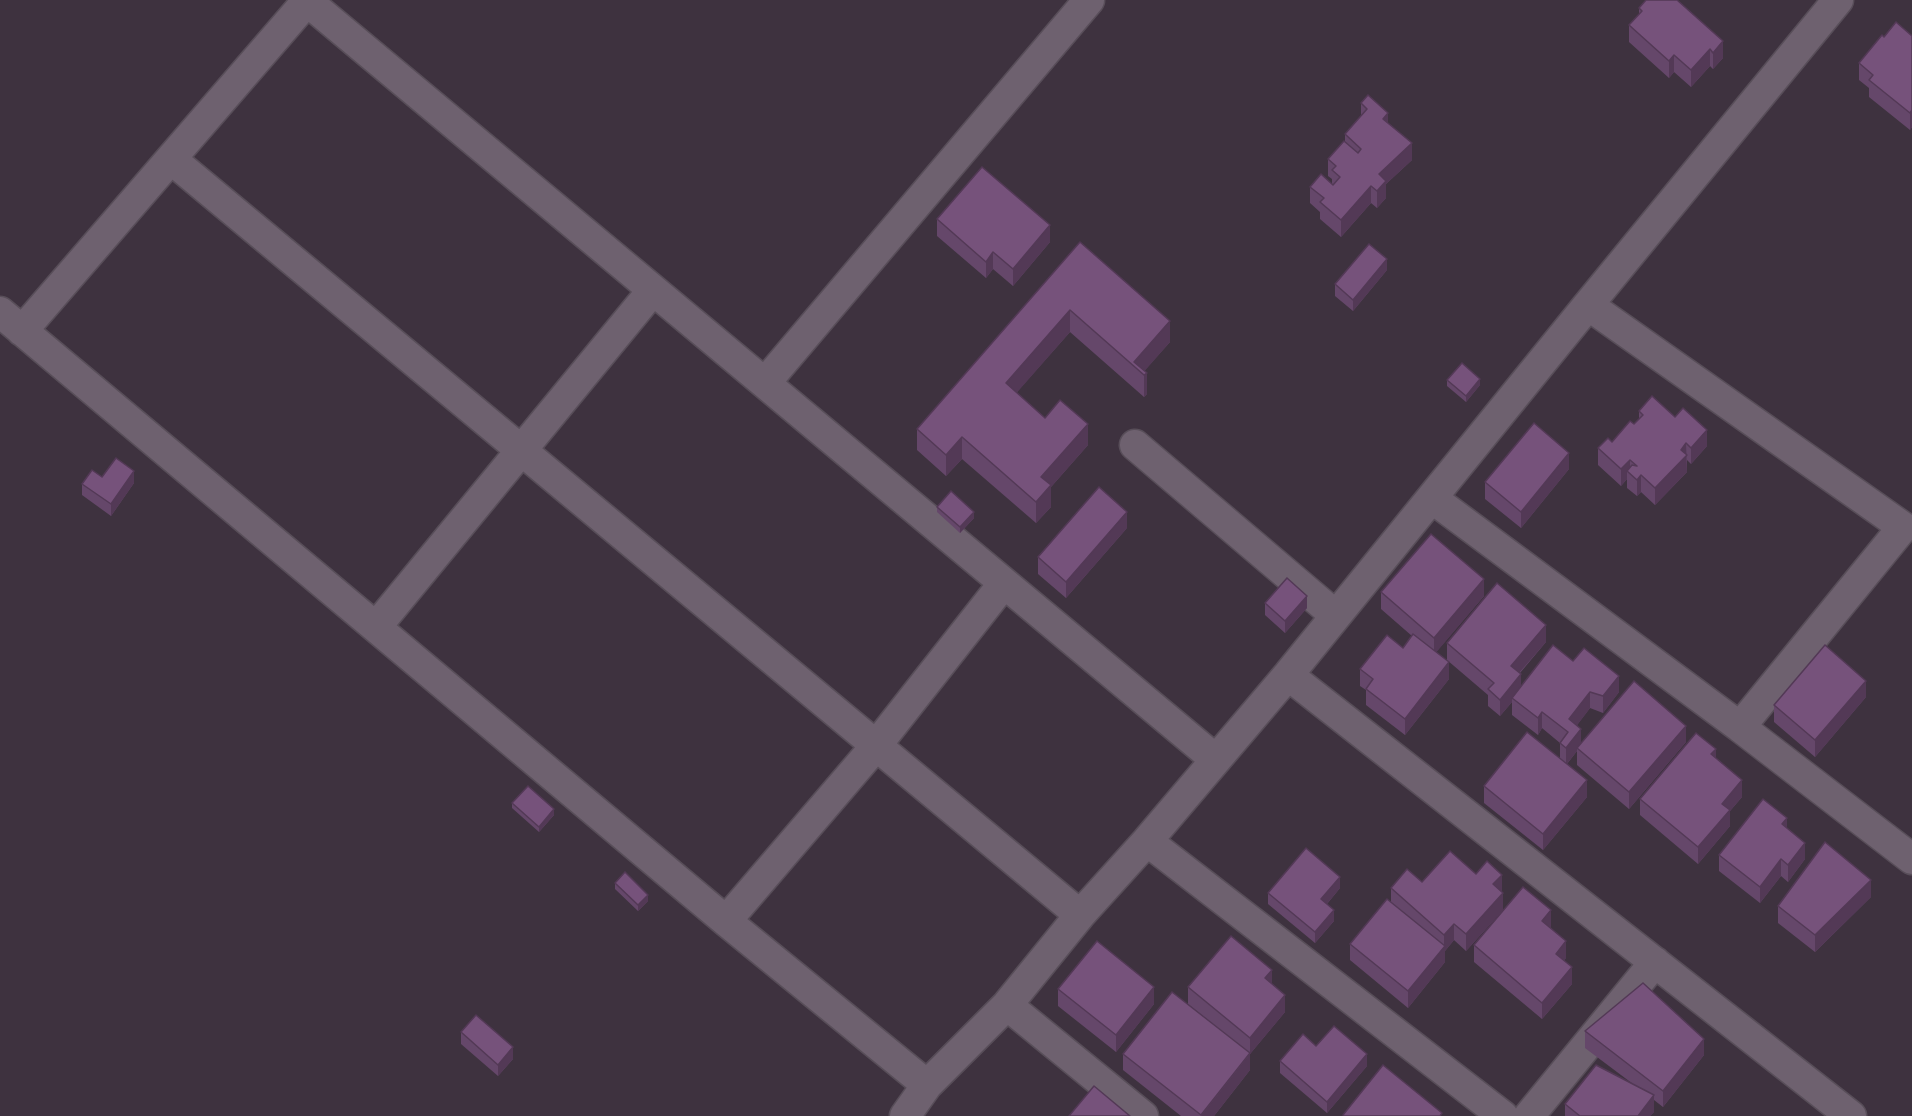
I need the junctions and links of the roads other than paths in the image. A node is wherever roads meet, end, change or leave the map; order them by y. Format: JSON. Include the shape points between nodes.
{"nodes":[{"id":1,"x":308,"y":0,"type":"edge"},
{"id":2,"x":1089,"y":0,"type":"edge"},
{"id":3,"x":1838,"y":0,"type":"edge"},
{"id":4,"x":171,"y":159,"type":"junction"},
{"id":5,"x":653,"y":290,"type":"junction"},
{"id":6,"x":1588,"y":305,"type":"junction"},
{"id":7,"x":11,"y":322,"type":"edge"},
{"id":8,"x":765,"y":383,"type":"junction"},
{"id":9,"x":1135,"y":445,"type":"dead end"},
{"id":10,"x":521,"y":451,"type":"junction"},
{"id":11,"x":1433,"y":499,"type":"junction"},
{"id":12,"x":1907,"y":530,"type":"edge"},
{"id":13,"x":1004,"y":583,"type":"junction"},
{"id":14,"x":1335,"y":615,"type":"junction"},
{"id":15,"x":376,"y":627,"type":"junction"},
{"id":16,"x":1288,"y":675,"type":"junction"},
{"id":17,"x":1740,"y":727,"type":"junction"},
{"id":18,"x":875,"y":747,"type":"junction"},
{"id":19,"x":1215,"y":759,"type":"junction"},
{"id":20,"x":1147,"y":841,"type":"junction"},
{"id":21,"x":1912,"y":860,"type":"edge"},
{"id":22,"x":1080,"y":915,"type":"junction"},
{"id":23,"x":726,"y":921,"type":"junction"},
{"id":24,"x":1655,"y":962,"type":"junction"},
{"id":25,"x":1007,"y":1005,"type":"junction"},
{"id":26,"x":927,"y":1085,"type":"junction"},
{"id":27,"x":905,"y":1116,"type":"edge"},
{"id":28,"x":1143,"y":1116,"type":"edge"},
{"id":29,"x":1503,"y":1116,"type":"edge"},
{"id":30,"x":1529,"y":1116,"type":"edge"},
{"id":31,"x":1851,"y":1116,"type":"edge"}],
"edges":[{"from":1,"to":4,"type":"street"},
{"from":1,"to":5,"type":"street"},
{"from":2,"to":8,"type":"street"},
{"from":3,"to":6,"type":"street"},
{"from":4,"to":7,"type":"street"},
{"from":4,"to":10,"type":"street"},
{"from":5,"to":8,"type":"street"},
{"from":5,"to":10,"type":"street"},
{"from":6,"to":11,"type":"street"},
{"from":6,"to":12,"type":"street"},
{"from":7,"to":15,"type":"street"},
{"from":8,"to":13,"type":"street"},
{"from":9,"to":14,"type":"street"},
{"from":10,"to":15,"type":"street"},
{"from":10,"to":18,"type":"street"},
{"from":11,"to":14,"type":"street"},
{"from":11,"to":17,"type":"street"},
{"from":12,"to":17,"type":"street"},
{"from":13,"to":18,"type":"street"},
{"from":13,"to":19,"type":"street"},
{"from":14,"to":16,"type":"street"},
{"from":15,"to":23,"type":"street"},
{"from":16,"to":19,"type":"street"},
{"from":16,"to":24,"type":"street"},
{"from":17,"to":21,"type":"street"},
{"from":18,"to":22,"type":"street"},
{"from":18,"to":23,"type":"street"},
{"from":19,"to":20,"type":"street"},
{"from":20,"to":22,"type":"street"},
{"from":20,"to":29,"type":"street"},
{"from":22,"to":25,"type":"street"},
{"from":23,"to":26,"type":"street"},
{"from":24,"to":30,"type":"street"},
{"from":24,"to":31,"type":"street"},
{"from":25,"to":26,"type":"street"},
{"from":25,"to":28,"type":"street"},
{"from":26,"to":27,"type":"street"}]}
